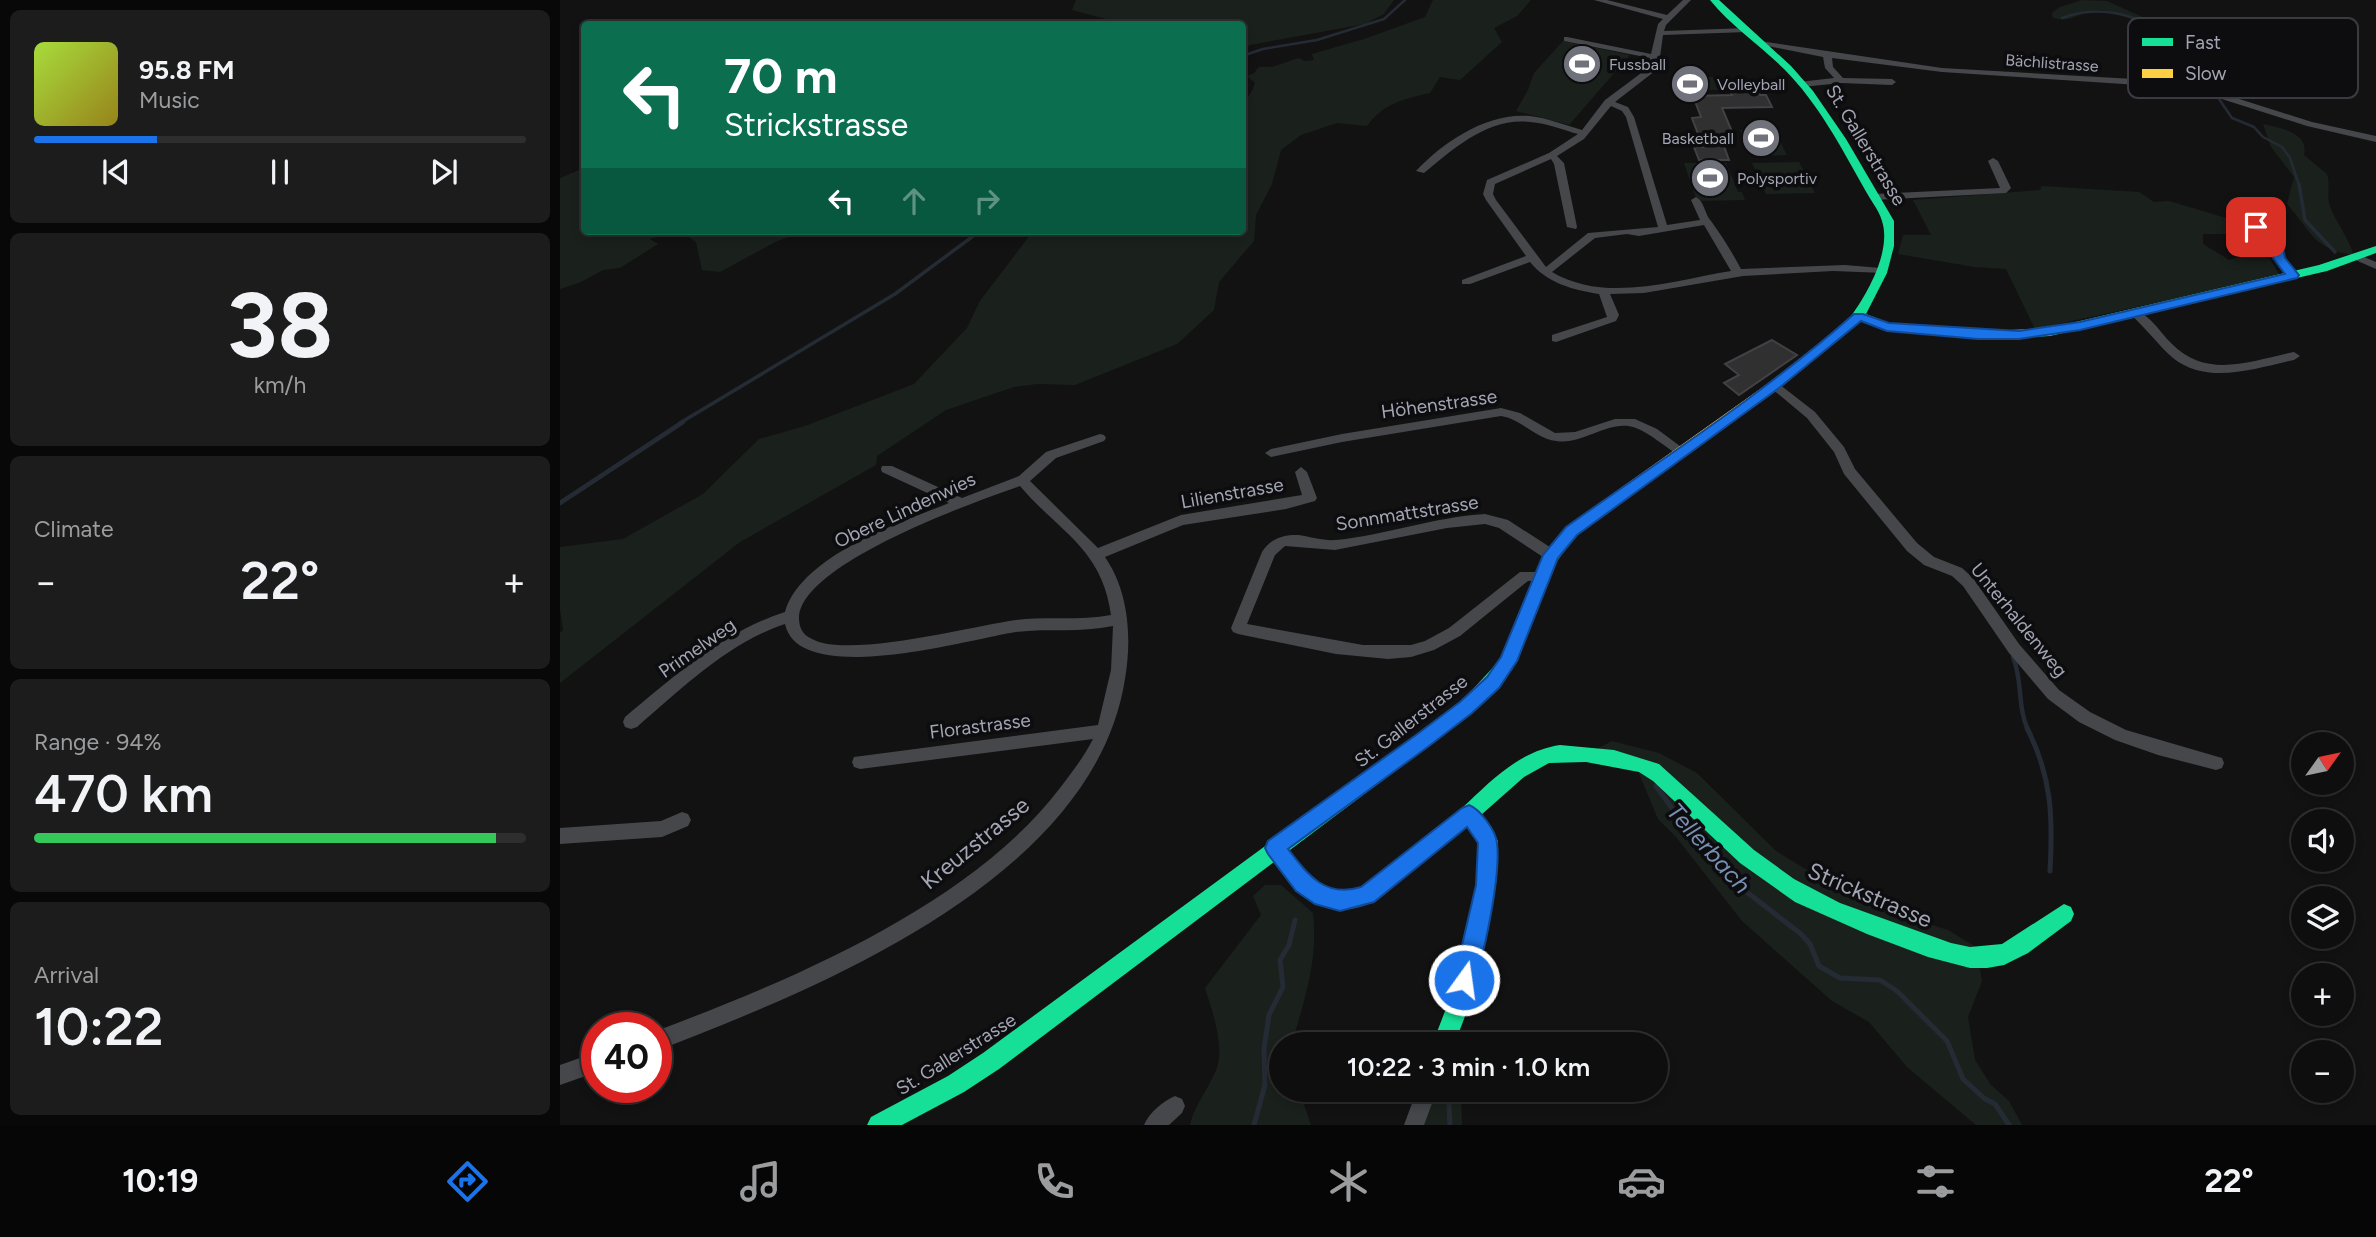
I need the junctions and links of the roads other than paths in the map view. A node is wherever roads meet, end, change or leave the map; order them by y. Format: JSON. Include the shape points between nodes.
{"nodes":[{"id":1,"x":1598,"y":0,"type":"edge"},
{"id":2,"x":1687,"y":0,"type":"edge"},
{"id":3,"x":1714,"y":0,"type":"edge"},
{"id":4,"x":1667,"y":17,"type":"junction"},
{"id":5,"x":1747,"y":30,"type":"junction"},
{"id":6,"x":1660,"y":33,"type":"junction"},
{"id":7,"x":1567,"y":39,"type":"dead end"},
{"id":8,"x":1763,"y":43,"type":"junction"},
{"id":9,"x":1827,"y":55,"type":"junction"},
{"id":10,"x":1656,"y":57,"type":"junction"},
{"id":11,"x":1841,"y":80,"type":"junction"},
{"id":12,"x":2128,"y":81,"type":"edge"},
{"id":13,"x":1892,"y":82,"type":"dead end"},
{"id":14,"x":1802,"y":84,"type":"junction"},
{"id":15,"x":2227,"y":98,"type":"edge"},
{"id":16,"x":1608,"y":102,"type":"junction"},
{"id":17,"x":1583,"y":133,"type":"junction"},
{"id":18,"x":2376,"y":139,"type":"edge"},
{"id":19,"x":1552,"y":155,"type":"junction"},
{"id":20,"x":1993,"y":161,"type":"dead end"},
{"id":21,"x":1421,"y":170,"type":"dead end"},
{"id":22,"x":1874,"y":197,"type":"junction"},
{"id":23,"x":1696,"y":200,"type":"dead end"},
{"id":24,"x":2250,"y":221,"type":"dead end"},
{"id":25,"x":1706,"y":222,"type":"junction"},
{"id":26,"x":1572,"y":227,"type":"dead end"},
{"id":27,"x":1663,"y":228,"type":"junction"},
{"id":28,"x":2376,"y":249,"type":"edge"},
{"id":29,"x":2357,"y":257,"type":"junction"},
{"id":30,"x":1531,"y":258,"type":"junction"},
{"id":31,"x":2376,"y":266,"type":"edge"},
{"id":32,"x":1881,"y":271,"type":"junction"},
{"id":33,"x":1546,"y":272,"type":"junction"},
{"id":34,"x":1738,"y":273,"type":"junction"},
{"id":35,"x":2293,"y":275,"type":"junction"},
{"id":36,"x":1466,"y":282,"type":"dead end"},
{"id":37,"x":1603,"y":291,"type":"junction"},
{"id":38,"x":2135,"y":313,"type":"junction"},
{"id":39,"x":1859,"y":316,"type":"junction"},
{"id":40,"x":1556,"y":338,"type":"dead end"},
{"id":41,"x":2294,"y":356,"type":"dead end"},
{"id":42,"x":1775,"y":385,"type":"junction"},
{"id":43,"x":1100,"y":438,"type":"dead end"},
{"id":44,"x":1682,"y":452,"type":"junction"},
{"id":45,"x":1271,"y":453,"type":"dead end"},
{"id":46,"x":887,"y":469,"type":"dead end"},
{"id":47,"x":1301,"y":472,"type":"dead end"},
{"id":48,"x":1022,"y":480,"type":"junction"},
{"id":49,"x":961,"y":503,"type":"junction"},
{"id":50,"x":1097,"y":554,"type":"junction"},
{"id":51,"x":1551,"y":555,"type":"junction"},
{"id":52,"x":1543,"y":576,"type":"junction"},
{"id":53,"x":792,"y":616,"type":"junction"},
{"id":54,"x":1119,"y":619,"type":"junction"},
{"id":55,"x":631,"y":722,"type":"dead end"},
{"id":56,"x":1104,"y":731,"type":"junction"},
{"id":57,"x":860,"y":762,"type":"dead end"},
{"id":58,"x":2216,"y":763,"type":"dead end"},
{"id":59,"x":1469,"y":814,"type":"junction"},
{"id":60,"x":682,"y":820,"type":"dead end"},
{"id":61,"x":560,"y":835,"type":"edge"},
{"id":62,"x":1275,"y":848,"type":"junction"},
{"id":63,"x":2064,"y":914,"type":"dead end"},
{"id":64,"x":1448,"y":1032,"type":"edge"},
{"id":65,"x":672,"y":1035,"type":"edge"},
{"id":66,"x":581,"y":1068,"type":"edge"},
{"id":67,"x":560,"y":1075,"type":"edge"},
{"id":68,"x":1423,"y":1102,"type":"edge"},
{"id":69,"x":1175,"y":1106,"type":"dead end"},
{"id":70,"x":879,"y":1125,"type":"edge"},
{"id":71,"x":1154,"y":1125,"type":"edge"},
{"id":72,"x":1414,"y":1125,"type":"edge"}],
"edges":[{"from":1,"to":4,"type":"street"},
{"from":2,"to":4,"type":"street"},
{"from":3,"to":5,"type":"street","name":"St. Gallerstrasse"},
{"from":4,"to":6,"type":"street"},
{"from":5,"to":6,"type":"street"},
{"from":5,"to":8,"type":"street","name":"St. Gallerstrasse"},
{"from":6,"to":10,"type":"street"},
{"from":7,"to":10,"type":"street"},
{"from":8,"to":9,"type":"street","name":"Bächlistrasse"},
{"from":8,"to":14,"type":"street","name":"St. Gallerstrasse"},
{"from":9,"to":11,"type":"street","via":[[1829,68]]},
{"from":9,"to":12,"type":"street","name":"Bächlistrasse","via":[[1942,70]]},
{"from":10,"to":16,"type":"street","via":[[1644,77]]},
{"from":11,"to":13,"type":"street"},
{"from":11,"to":14,"type":"street"},
{"from":14,"to":22,"type":"street","name":"St. Gallerstrasse"},
{"from":15,"to":18,"type":"street","name":"Bächlistrasse"},
{"from":16,"to":17,"type":"street"},
{"from":16,"to":27,"type":"street","via":[[1625,109],[1630,117]]},
{"from":17,"to":19,"type":"street"},
{"from":17,"to":21,"type":"street","via":[[1529,119],[1506,120],[1458,141]]},
{"from":19,"to":26,"type":"street","via":[[1559,163]]},
{"from":19,"to":30,"type":"street","via":[[1499,177],[1487,190]]},
{"from":20,"to":22,"type":"street","via":[[2006,188],[1999,191]]},
{"from":22,"to":32,"type":"street","name":"St. Gallerstrasse","via":[[1890,233]]},
{"from":23,"to":25,"type":"street"},
{"from":24,"to":35,"type":"street","via":[[2277,246],[2279,258]]},
{"from":25,"to":27,"type":"street"},
{"from":25,"to":34,"type":"street"},
{"from":27,"to":33,"type":"street","via":[[1592,235]]},
{"from":28,"to":29,"type":"street"},
{"from":29,"to":31,"type":"street"},
{"from":29,"to":35,"type":"street"},
{"from":30,"to":33,"type":"street"},
{"from":30,"to":36,"type":"street"},
{"from":32,"to":34,"type":"street","via":[[1857,267]]},
{"from":32,"to":39,"type":"street","name":"St. Gallerstrasse"},
{"from":33,"to":37,"type":"street","via":[[1567,283]]},
{"from":34,"to":37,"type":"street"},
{"from":35,"to":38,"type":"street"},
{"from":37,"to":40,"type":"street","via":[[1612,319]]},
{"from":38,"to":39,"type":"street","via":[[2019,335],[1887,327]]},
{"from":38,"to":41,"type":"street","via":[[2172,351],[2196,366],[2230,369]]},
{"from":39,"to":42,"type":"street","name":"St. Gallerstrasse"},
{"from":42,"to":44,"type":"street","name":"St. Gallerstrasse"},
{"from":42,"to":58,"type":"street","name":"Unterhaldenweg","via":[[1811,415],[1840,450],[1849,471],[1920,555],[1968,582],[2041,682],[2066,706],[2129,738]]},
{"from":43,"to":48,"type":"street","name":"Obere Lindenwies","via":[[1051,455],[1039,470]]},
{"from":44,"to":45,"type":"street","name":"Höhenstrasse","via":[[1631,422],[1557,438],[1501,412]]},
{"from":44,"to":51,"type":"street","name":"St. Gallerstrasse","via":[[1581,523]]},
{"from":46,"to":49,"type":"street"},
{"from":47,"to":50,"type":"street","name":"Lilienstrasse","via":[[1310,498],[1181,520]]},
{"from":48,"to":49,"type":"street","name":"Obere Lindenwies"},
{"from":48,"to":50,"type":"street","name":"Kreuzstrasse"},
{"from":49,"to":53,"type":"street","name":"Obere Lindenwies","via":[[893,533],[827,570],[798,596]]},
{"from":50,"to":54,"type":"street","name":"Kreuzstrasse","via":[[1111,584]]},
{"from":51,"to":52,"type":"street","name":"St. Gallerstrasse"},
{"from":51,"to":52,"type":"street","name":"Sonnmattstrasse","via":[[1503,524],[1485,519],[1334,545],[1290,540],[1269,552],[1238,628],[1374,653],[1406,653],[1441,640],[1529,574]]},
{"from":52,"to":62,"type":"street","name":"St. Gallerstrasse","via":[[1508,661],[1493,682],[1441,727]]},
{"from":53,"to":54,"type":"street","via":[[799,639],[814,648],[837,650],[880,648],[1019,626]]},
{"from":53,"to":55,"type":"street","name":"Primelweg","via":[[728,646]]},
{"from":54,"to":56,"type":"street","name":"Kreuzstrasse","via":[[1120,664]]},
{"from":56,"to":57,"type":"street","name":"Florastrasse"},
{"from":56,"to":65,"type":"street","name":"Kreuzstrasse","via":[[1086,767],[1055,807],[1003,858],[945,901],[856,954],[768,997]]},
{"from":59,"to":62,"type":"street","via":[[1367,895],[1354,899],[1322,897],[1303,884]]},
{"from":59,"to":63,"type":"street","name":"Strickstrasse","via":[[1546,755],[1599,755],[1650,768],[1771,876],[1819,905],[1942,952],[1965,959],[1989,959],[2034,939]]},
{"from":59,"to":64,"type":"street","via":[[1488,841],[1486,885]]},
{"from":60,"to":61,"type":"street","via":[[662,829]]},
{"from":62,"to":70,"type":"street","name":"St. Gallerstrasse","via":[[991,1061]]},
{"from":66,"to":67,"type":"street"},
{"from":68,"to":72,"type":"street"},
{"from":69,"to":71,"type":"street"}]}
